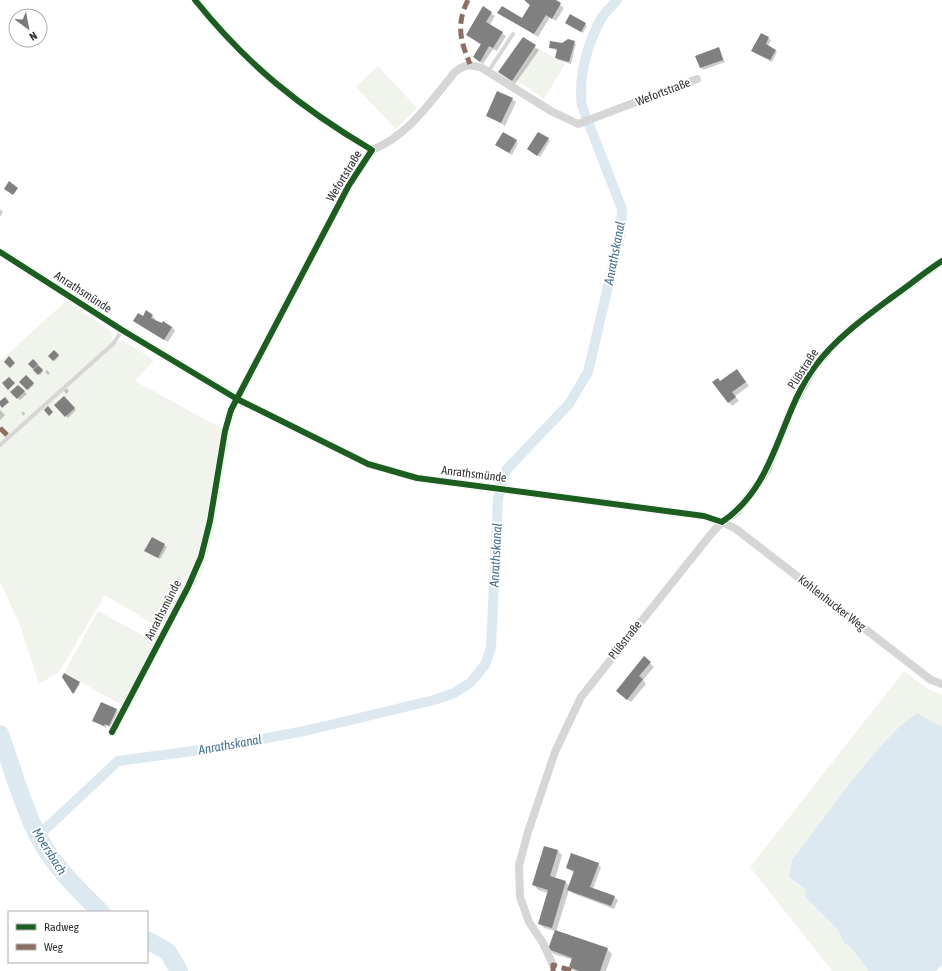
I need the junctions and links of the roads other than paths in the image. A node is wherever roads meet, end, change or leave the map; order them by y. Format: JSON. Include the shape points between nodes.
{"nodes":[{"id":1,"x":195,"y":0,"type":"edge"},
{"id":2,"x":513,"y":34,"type":"dead end"},
{"id":3,"x":488,"y":72,"type":"junction"},
{"id":4,"x":697,"y":79,"type":"dead end"},
{"id":5,"x":372,"y":150,"type":"junction"},
{"id":6,"x":0,"y":252,"type":"edge"},
{"id":7,"x":942,"y":261,"type":"edge"},
{"id":8,"x":122,"y":330,"type":"junction"},
{"id":9,"x":237,"y":399,"type":"junction"},
{"id":10,"x":0,"y":445,"type":"edge"},
{"id":11,"x":722,"y":522,"type":"junction"},
{"id":12,"x":942,"y":684,"type":"edge"},
{"id":13,"x":112,"y":732,"type":"dead end"},
{"id":14,"x":553,"y":965,"type":"dead end"}],
"edges":[{"from":1,"to":5,"type":"street","name":"Wefortstraße","via":[[236,48],[283,90],[300,104]]},
{"from":2,"to":3,"type":"lane"},
{"from":3,"to":4,"type":"street","name":"Wefortstraße","via":[[575,124],[595,119]]},
{"from":3,"to":5,"type":"street","name":"Wefortstraße","via":[[470,64],[462,66],[414,121],[394,139]]},
{"from":5,"to":9,"type":"street","name":"Wefortstraße","via":[[348,185]]},
{"from":6,"to":8,"type":"street","name":"Anrathsmünde"},
{"from":7,"to":11,"type":"street","name":"Plißstraße","via":[[860,321],[837,341],[816,365],[792,407],[767,471],[737,512]]},
{"from":8,"to":9,"type":"street","name":"Anrathsmünde"},
{"from":8,"to":10,"type":"lane","via":[[112,344]]},
{"from":9,"to":11,"type":"street","name":"Anrathsmünde","via":[[368,464],[417,478],[704,516]]},
{"from":9,"to":13,"type":"street","name":"Anrathsmünde","via":[[225,431],[210,521],[201,557],[188,588]]},
{"from":11,"to":12,"type":"street","name":"Kohlenhucker Weg","via":[[736,529],[931,680]]},
{"from":11,"to":14,"type":"street","name":"Plißstraße","via":[[581,696],[555,752],[519,865],[520,897],[529,922]]}]}
